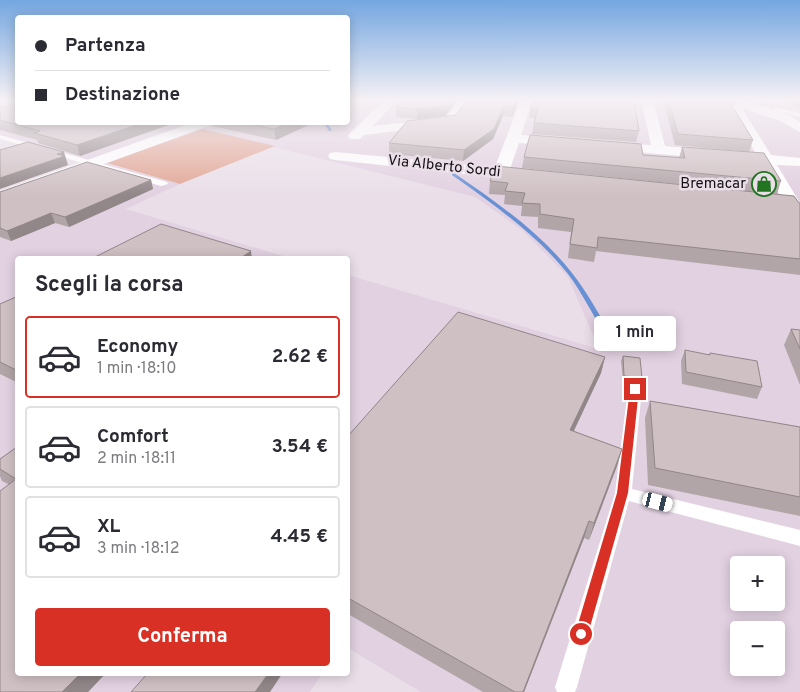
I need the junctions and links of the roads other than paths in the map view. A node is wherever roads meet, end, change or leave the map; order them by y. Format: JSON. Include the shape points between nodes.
{"nodes":[{"id":1,"x":182,"y":131,"type":"edge"},
{"id":2,"x":360,"y":131,"type":"edge"},
{"id":3,"x":515,"y":131,"type":"edge"},
{"id":4,"x":655,"y":131,"type":"edge"},
{"id":5,"x":749,"y":131,"type":"edge"},
{"id":6,"x":0,"y":137,"type":"edge"},
{"id":7,"x":513,"y":138,"type":"junction"},
{"id":8,"x":659,"y":150,"type":"junction"},
{"id":9,"x":766,"y":159,"type":"junction"},
{"id":10,"x":800,"y":162,"type":"edge"},
{"id":11,"x":94,"y":164,"type":"junction"},
{"id":12,"x":501,"y":173,"type":"junction"},
{"id":13,"x":540,"y":177,"type":"edge"},
{"id":14,"x":164,"y":184,"type":"dead end"},
{"id":15,"x":0,"y":197,"type":"edge"},
{"id":16,"x":772,"y":200,"type":"edge"},
{"id":17,"x":635,"y":389,"type":"dead end"},
{"id":18,"x":623,"y":493,"type":"junction"},
{"id":19,"x":800,"y":538,"type":"edge"},
{"id":20,"x":566,"y":687,"type":"dead end"}],
"edges":[{"from":1,"to":11,"type":"street"},
{"from":2,"to":12,"type":"street","name":"Via Alberto Sordi","via":[[335,156]]},
{"from":3,"to":7,"type":"street"},
{"from":4,"to":8,"type":"street"},
{"from":5,"to":9,"type":"street"},
{"from":6,"to":11,"type":"lane"},
{"from":7,"to":8,"type":"street"},
{"from":7,"to":12,"type":"street"},
{"from":8,"to":9,"type":"street"},
{"from":9,"to":10,"type":"street"},
{"from":9,"to":16,"type":"street","via":[[792,202]]},
{"from":11,"to":14,"type":"lane"},
{"from":11,"to":15,"type":"street"},
{"from":12,"to":13,"type":"street","name":"Via Alberto Sordi"},
{"from":17,"to":18,"type":"lane"},
{"from":18,"to":19,"type":"lane"},
{"from":18,"to":20,"type":"lane"}]}
